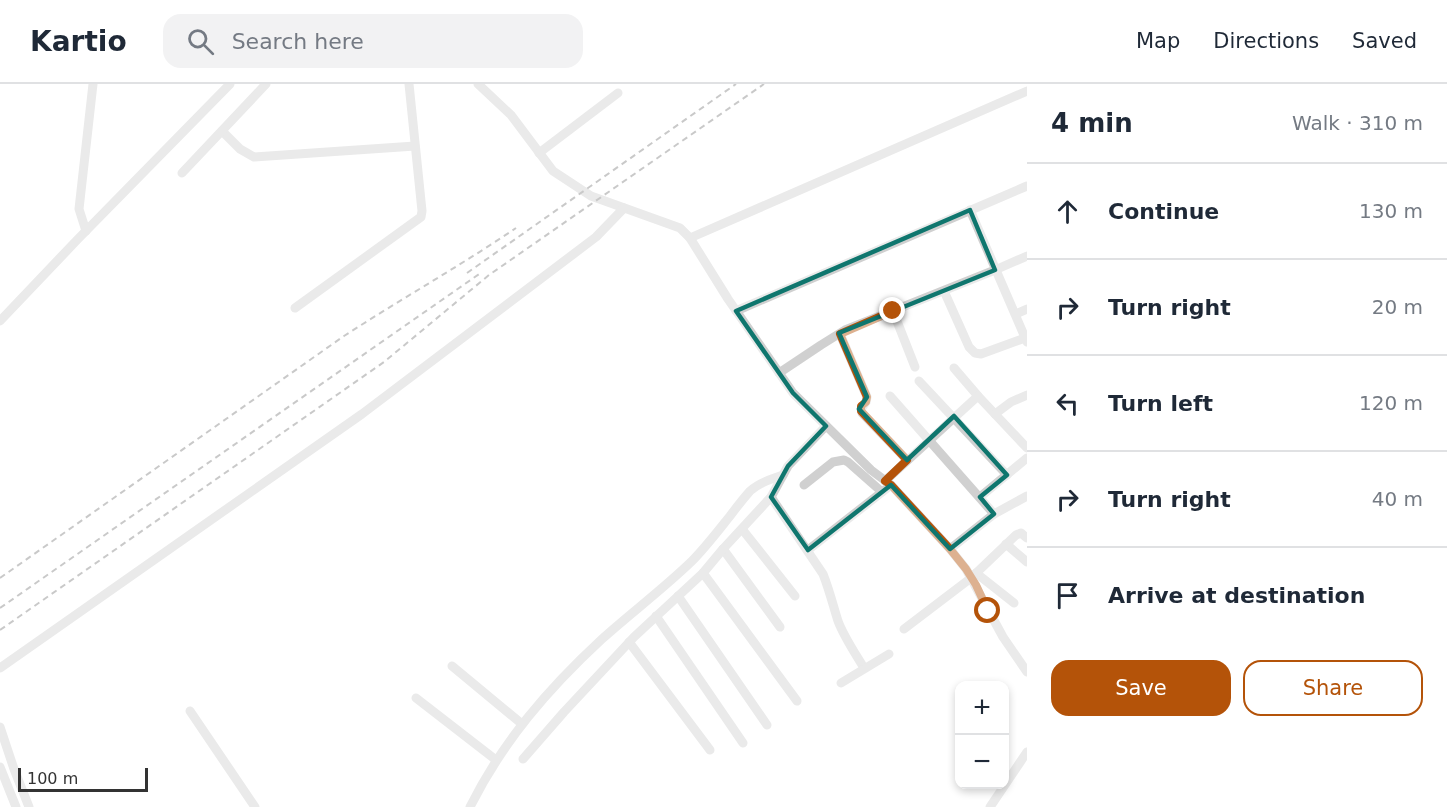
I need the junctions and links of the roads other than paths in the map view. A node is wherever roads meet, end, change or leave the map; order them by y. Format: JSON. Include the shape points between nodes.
{"nodes":[{"id":1,"x":93,"y":84,"type":"edge"},
{"id":2,"x":231,"y":84,"type":"edge"},
{"id":3,"x":266,"y":84,"type":"edge"},
{"id":4,"x":409,"y":84,"type":"edge"},
{"id":5,"x":479,"y":84,"type":"edge"},
{"id":6,"x":1027,"y":92,"type":"edge"},
{"id":7,"x":618,"y":93,"type":"dead end"},
{"id":8,"x":222,"y":131,"type":"junction"},
{"id":9,"x":415,"y":146,"type":"junction"},
{"id":10,"x":539,"y":153,"type":"junction"},
{"id":11,"x":182,"y":173,"type":"dead end"},
{"id":12,"x":1027,"y":186,"type":"edge"},
{"id":13,"x":624,"y":208,"type":"junction"},
{"id":14,"x":970,"y":210,"type":"junction"},
{"id":15,"x":86,"y":231,"type":"junction"},
{"id":16,"x":690,"y":238,"type":"junction"},
{"id":17,"x":1027,"y":256,"type":"edge"},
{"id":18,"x":995,"y":270,"type":"junction"},
{"id":19,"x":944,"y":291,"type":"junction"},
{"id":20,"x":295,"y":308,"type":"dead end"},
{"id":21,"x":1027,"y":309,"type":"edge"},
{"id":22,"x":736,"y":311,"type":"junction"},
{"id":23,"x":893,"y":311,"type":"junction"},
{"id":24,"x":1016,"y":314,"type":"junction"},
{"id":25,"x":0,"y":321,"type":"edge"},
{"id":26,"x":840,"y":334,"type":"junction"},
{"id":27,"x":1026,"y":340,"type":"edge"},
{"id":28,"x":915,"y":367,"type":"dead end"},
{"id":29,"x":954,"y":368,"type":"dead end"},
{"id":30,"x":779,"y":373,"type":"junction"},
{"id":31,"x":919,"y":381,"type":"dead end"},
{"id":32,"x":1027,"y":394,"type":"edge"},
{"id":33,"x":891,"y":396,"type":"dead end"},
{"id":34,"x":978,"y":396,"type":"junction"},
{"id":35,"x":995,"y":414,"type":"junction"},
{"id":36,"x":954,"y":416,"type":"junction"},
{"id":37,"x":826,"y":426,"type":"junction"},
{"id":38,"x":929,"y":440,"type":"junction"},
{"id":39,"x":1027,"y":448,"type":"edge"},
{"id":40,"x":1027,"y":458,"type":"edge"},
{"id":41,"x":907,"y":460,"type":"junction"},
{"id":42,"x":783,"y":475,"type":"junction"},
{"id":43,"x":1008,"y":475,"type":"junction"},
{"id":44,"x":888,"y":483,"type":"junction"},
{"id":45,"x":804,"y":485,"type":"dead end"},
{"id":46,"x":882,"y":492,"type":"junction"},
{"id":47,"x":771,"y":496,"type":"junction"},
{"id":48,"x":1027,"y":496,"type":"edge"},
{"id":49,"x":980,"y":498,"type":"junction"},
{"id":50,"x":994,"y":514,"type":"junction"},
{"id":51,"x":742,"y":529,"type":"junction"},
{"id":52,"x":1027,"y":538,"type":"edge"},
{"id":53,"x":1006,"y":544,"type":"junction"},
{"id":54,"x":723,"y":549,"type":"junction"},
{"id":55,"x":950,"y":549,"type":"junction"},
{"id":56,"x":807,"y":550,"type":"junction"},
{"id":57,"x":1027,"y":562,"type":"edge"},
{"id":58,"x":703,"y":573,"type":"junction"},
{"id":59,"x":974,"y":576,"type":"junction"},
{"id":60,"x":678,"y":596,"type":"junction"},
{"id":61,"x":795,"y":596,"type":"dead end"},
{"id":62,"x":1014,"y":603,"type":"dead end"},
{"id":63,"x":656,"y":616,"type":"junction"},
{"id":64,"x":780,"y":627,"type":"dead end"},
{"id":65,"x":904,"y":629,"type":"dead end"},
{"id":66,"x":629,"y":642,"type":"junction"},
{"id":67,"x":889,"y":654,"type":"dead end"},
{"id":68,"x":452,"y":666,"type":"dead end"},
{"id":69,"x":0,"y":668,"type":"edge"},
{"id":70,"x":864,"y":668,"type":"junction"},
{"id":71,"x":1027,"y":672,"type":"edge"},
{"id":72,"x":840,"y":682,"type":"dead end"},
{"id":73,"x":416,"y":698,"type":"dead end"},
{"id":74,"x":797,"y":701,"type":"dead end"},
{"id":75,"x":190,"y":711,"type":"dead end"},
{"id":76,"x":522,"y":724,"type":"junction"},
{"id":77,"x":767,"y":725,"type":"dead end"},
{"id":78,"x":0,"y":727,"type":"edge"},
{"id":79,"x":743,"y":743,"type":"dead end"},
{"id":80,"x":710,"y":750,"type":"dead end"},
{"id":81,"x":1027,"y":752,"type":"edge"},
{"id":82,"x":523,"y":759,"type":"dead end"},
{"id":83,"x":496,"y":760,"type":"junction"},
{"id":84,"x":0,"y":767,"type":"edge"},
{"id":85,"x":16,"y":807,"type":"edge"},
{"id":86,"x":29,"y":807,"type":"edge"},
{"id":87,"x":255,"y":807,"type":"edge"},
{"id":88,"x":470,"y":807,"type":"edge"},
{"id":89,"x":990,"y":807,"type":"edge"}],
"edges":[{"from":1,"to":15,"type":"street","via":[[79,209]]},
{"from":2,"to":15,"type":"street"},
{"from":3,"to":8,"type":"street"},
{"from":4,"to":9,"type":"street"},
{"from":5,"to":10,"type":"street","via":[[511,115]]},
{"from":6,"to":16,"type":"street"},
{"from":7,"to":10,"type":"street"},
{"from":8,"to":9,"type":"street","via":[[254,157]]},
{"from":8,"to":11,"type":"street"},
{"from":9,"to":20,"type":"street","via":[[421,217]]},
{"from":10,"to":13,"type":"street","via":[[553,171],[591,196]]},
{"from":12,"to":14,"type":"street"},
{"from":13,"to":16,"type":"street","via":[[680,228]]},
{"from":13,"to":69,"type":"street","via":[[596,237],[362,414]]},
{"from":14,"to":18,"type":"street"},
{"from":14,"to":22,"type":"street"},
{"from":15,"to":25,"type":"street"},
{"from":16,"to":22,"type":"street"},
{"from":17,"to":18,"type":"street"},
{"from":18,"to":19,"type":"street"},
{"from":18,"to":24,"type":"street"},
{"from":19,"to":23,"type":"street"},
{"from":19,"to":27,"type":"street","via":[[975,353]]},
{"from":21,"to":24,"type":"street"},
{"from":22,"to":30,"type":"street"},
{"from":23,"to":26,"type":"street"},
{"from":23,"to":28,"type":"street"},
{"from":24,"to":27,"type":"street"},
{"from":26,"to":30,"type":"street"},
{"from":26,"to":41,"type":"street","via":[[867,397],[862,413]]},
{"from":29,"to":34,"type":"street"},
{"from":30,"to":37,"type":"street"},
{"from":31,"to":36,"type":"street"},
{"from":32,"to":35,"type":"street"},
{"from":33,"to":38,"type":"street"},
{"from":34,"to":35,"type":"street"},
{"from":34,"to":36,"type":"street"},
{"from":35,"to":39,"type":"street"},
{"from":36,"to":38,"type":"street"},
{"from":36,"to":43,"type":"street"},
{"from":37,"to":42,"type":"street"},
{"from":37,"to":44,"type":"street"},
{"from":38,"to":41,"type":"street"},
{"from":38,"to":49,"type":"street"},
{"from":40,"to":43,"type":"street"},
{"from":41,"to":44,"type":"street"},
{"from":42,"to":47,"type":"street"},
{"from":42,"to":76,"type":"street","via":[[751,491],[693,560],[567,672]]},
{"from":43,"to":49,"type":"street"},
{"from":44,"to":46,"type":"street"},
{"from":44,"to":55,"type":"street"},
{"from":45,"to":46,"type":"street","via":[[833,462],[844,460]]},
{"from":46,"to":56,"type":"street"},
{"from":47,"to":51,"type":"street"},
{"from":47,"to":56,"type":"street"},
{"from":48,"to":50,"type":"street"},
{"from":49,"to":50,"type":"street"},
{"from":50,"to":55,"type":"street"},
{"from":51,"to":54,"type":"street"},
{"from":51,"to":61,"type":"street"},
{"from":52,"to":53,"type":"street","via":[[1018,533]]},
{"from":53,"to":57,"type":"street"},
{"from":53,"to":59,"type":"street"},
{"from":54,"to":58,"type":"street"},
{"from":54,"to":64,"type":"street"},
{"from":55,"to":59,"type":"street"},
{"from":56,"to":70,"type":"street","via":[[823,574],[839,622]]},
{"from":58,"to":60,"type":"street"},
{"from":58,"to":74,"type":"street"},
{"from":59,"to":62,"type":"street"},
{"from":59,"to":65,"type":"street"},
{"from":59,"to":71,"type":"street","via":[[1003,637]]},
{"from":60,"to":63,"type":"street"},
{"from":60,"to":77,"type":"street"},
{"from":63,"to":66,"type":"street"},
{"from":63,"to":79,"type":"street"},
{"from":66,"to":80,"type":"street"},
{"from":66,"to":82,"type":"street"},
{"from":67,"to":70,"type":"street"},
{"from":68,"to":76,"type":"street"},
{"from":70,"to":72,"type":"street"},
{"from":73,"to":83,"type":"street"},
{"from":75,"to":87,"type":"street"},
{"from":76,"to":83,"type":"street"},
{"from":78,"to":86,"type":"street"},
{"from":81,"to":89,"type":"street"},
{"from":83,"to":88,"type":"street"},
{"from":84,"to":85,"type":"street"}]}
